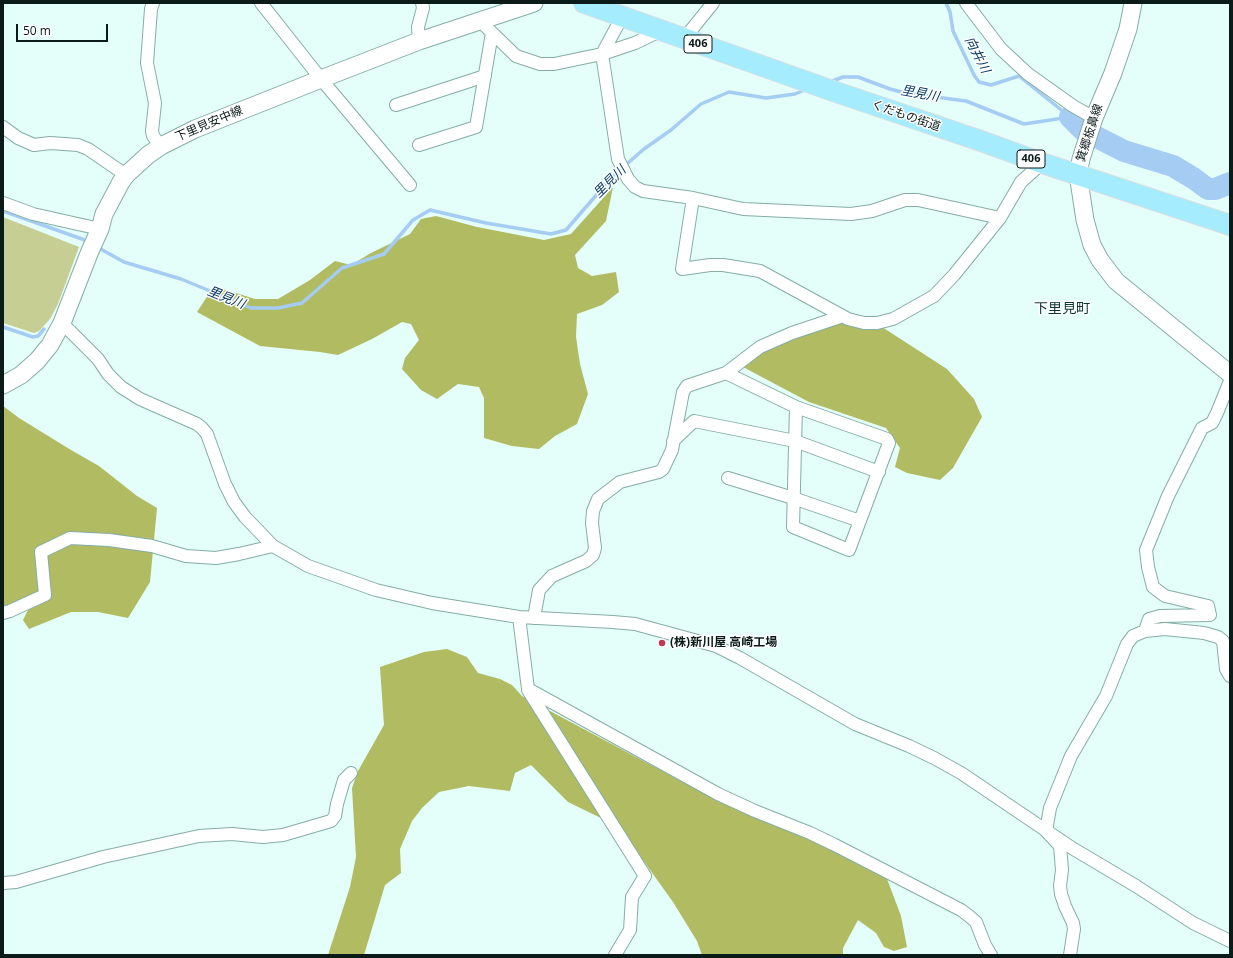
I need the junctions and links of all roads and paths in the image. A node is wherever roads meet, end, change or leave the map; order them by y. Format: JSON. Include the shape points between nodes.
{"nodes":[{"id":1,"x":261,"y":3,"type":"edge"},
{"id":2,"x":422,"y":3,"type":"edge"},
{"id":3,"x":534,"y":3,"type":"edge"},
{"id":4,"x":584,"y":3,"type":"edge"},
{"id":5,"x":713,"y":3,"type":"edge"},
{"id":6,"x":966,"y":3,"type":"edge"},
{"id":7,"x":1133,"y":3,"type":"edge"},
{"id":8,"x":150,"y":5,"type":"edge"},
{"id":9,"x":622,"y":17,"type":"junction"},
{"id":10,"x":486,"y":27,"type":"junction"},
{"id":11,"x":660,"y":30,"type":"junction"},
{"id":12,"x":684,"y":39,"type":"junction"},
{"id":13,"x":419,"y":41,"type":"junction"},
{"id":14,"x":602,"y":54,"type":"junction"},
{"id":15,"x":485,"y":76,"type":"junction"},
{"id":16,"x":321,"y":79,"type":"junction"},
{"id":17,"x":396,"y":105,"type":"dead end"},
{"id":18,"x":1093,"y":120,"type":"junction"},
{"id":19,"x":3,"y":127,"type":"edge"},
{"id":20,"x":419,"y":145,"type":"dead end"},
{"id":21,"x":161,"y":146,"type":"junction"},
{"id":22,"x":1042,"y":163,"type":"junction"},
{"id":23,"x":1078,"y":174,"type":"junction"},
{"id":24,"x":126,"y":176,"type":"junction"},
{"id":25,"x":410,"y":185,"type":"dead end"},
{"id":26,"x":693,"y":198,"type":"junction"},
{"id":27,"x":3,"y":203,"type":"edge"},
{"id":28,"x":1000,"y":218,"type":"junction"},
{"id":29,"x":1230,"y":225,"type":"edge"},
{"id":30,"x":98,"y":232,"type":"junction"},
{"id":31,"x":843,"y":316,"type":"junction"},
{"id":32,"x":62,"y":323,"type":"junction"},
{"id":33,"x":726,"y":373,"type":"junction"},
{"id":34,"x":1230,"y":374,"type":"edge"},
{"id":35,"x":1230,"y":381,"type":"edge"},
{"id":36,"x":3,"y":385,"type":"edge"},
{"id":37,"x":796,"y":407,"type":"junction"},
{"id":38,"x":674,"y":441,"type":"junction"},
{"id":39,"x":795,"y":441,"type":"junction"},
{"id":40,"x":879,"y":472,"type":"junction"},
{"id":41,"x":728,"y":478,"type":"dead end"},
{"id":42,"x":793,"y":498,"type":"junction"},
{"id":43,"x":860,"y":521,"type":"junction"},
{"id":44,"x":273,"y":546,"type":"junction"},
{"id":45,"x":3,"y":613,"type":"edge"},
{"id":46,"x":519,"y":617,"type":"junction"},
{"id":47,"x":534,"y":618,"type":"junction"},
{"id":48,"x":1145,"y":632,"type":"junction"},
{"id":49,"x":1230,"y":676,"type":"edge"},
{"id":50,"x":528,"y":689,"type":"junction"},
{"id":51,"x":351,"y":773,"type":"dead end"},
{"id":52,"x":1046,"y":831,"type":"junction"},
{"id":53,"x":3,"y":883,"type":"edge"},
{"id":54,"x":1230,"y":941,"type":"edge"},
{"id":55,"x":615,"y":955,"type":"edge"},
{"id":56,"x":991,"y":955,"type":"edge"},
{"id":57,"x":1070,"y":955,"type":"edge"}],
"edges":[{"from":1,"to":16,"type":"street"},
{"from":2,"to":13,"type":"street","via":[[418,27]]},
{"from":3,"to":10,"type":"main road","name":"下里見安中線"},
{"from":4,"to":9,"type":"highway","name":"くだもの街道","number":"406"},
{"from":5,"to":12,"type":"street"},
{"from":6,"to":18,"type":"street","via":[[1001,50],[1028,74]]},
{"from":7,"to":18,"type":"main road","name":"箕郷板鼻線","via":[[1128,29],[1113,73]]},
{"from":8,"to":21,"type":"street","via":[[147,63],[155,103],[152,131]]},
{"from":9,"to":11,"type":"highway","name":"くだもの街道","number":"406"},
{"from":9,"to":14,"type":"street"},
{"from":10,"to":13,"type":"main road","name":"下里見安中線"},
{"from":10,"to":14,"type":"street","via":[[516,56],[540,64],[554,64]]},
{"from":10,"to":15,"type":"street"},
{"from":11,"to":12,"type":"highway","name":"くだもの街道","number":"406"},
{"from":11,"to":14,"type":"street","via":[[635,43]]},
{"from":12,"to":22,"type":"highway","name":"くだもの街道","number":"406"},
{"from":13,"to":16,"type":"main road","name":"下里見安中線"},
{"from":14,"to":26,"type":"street","via":[[618,159],[628,179],[643,191]]},
{"from":15,"to":17,"type":"street"},
{"from":15,"to":20,"type":"street","via":[[476,127]]},
{"from":16,"to":21,"type":"main road","name":"下里見安中線","via":[[195,129]]},
{"from":16,"to":25,"type":"street"},
{"from":18,"to":23,"type":"main road","name":"箕郷板鼻線"},
{"from":19,"to":24,"type":"street","via":[[34,145],[78,145],[88,149]]},
{"from":21,"to":24,"type":"main road","name":"下里見安中線"},
{"from":22,"to":23,"type":"highway","name":"くだもの街道","number":"406"},
{"from":22,"to":28,"type":"street","via":[[1021,182]]},
{"from":23,"to":29,"type":"highway","name":"くだもの街道","number":"406"},
{"from":23,"to":34,"type":"main road","name":"箕郷板鼻線","via":[[1085,220],[1092,245],[1100,260],[1116,281]]},
{"from":24,"to":30,"type":"main road","name":"下里見安中線","via":[[112,197]]},
{"from":26,"to":28,"type":"street","via":[[743,209],[851,214],[872,211],[905,200],[918,200]]},
{"from":26,"to":31,"type":"street","via":[[682,269],[723,265],[760,272]]},
{"from":27,"to":30,"type":"street"},
{"from":28,"to":31,"type":"street","via":[[934,296],[893,319],[877,323]]},
{"from":30,"to":32,"type":"main road","name":"下里見安中線"},
{"from":31,"to":33,"type":"street","via":[[760,347]]},
{"from":32,"to":36,"type":"main road","name":"下里見安中線","via":[[50,346],[37,361],[21,375]]},
{"from":32,"to":44,"type":"street","via":[[98,359],[121,387],[140,399],[202,428],[207,434],[234,502]]},
{"from":33,"to":37,"type":"street"},
{"from":33,"to":38,"type":"street","via":[[687,386],[683,392]]},
{"from":35,"to":48,"type":"street","via":[[1212,423],[1202,428],[1168,496],[1146,550],[1153,587],[1165,596],[1208,606],[1210,615],[1160,616],[1150,619]]},
{"from":37,"to":39,"type":"street"},
{"from":37,"to":40,"type":"street","via":[[887,439],[889,443]]},
{"from":38,"to":39,"type":"street","via":[[694,422]]},
{"from":38,"to":47,"type":"street","via":[[663,469],[620,482],[598,499],[592,522],[595,548],[593,555],[586,561],[552,576],[539,590]]},
{"from":39,"to":40,"type":"street"},
{"from":39,"to":42,"type":"street"},
{"from":40,"to":43,"type":"street"},
{"from":41,"to":42,"type":"street"},
{"from":42,"to":43,"type":"street"},
{"from":42,"to":43,"type":"street","via":[[793,528],[849,550]]},
{"from":44,"to":45,"type":"street","via":[[216,558],[186,556],[152,546],[109,540],[70,538],[40,552],[45,595]]},
{"from":44,"to":46,"type":"street","via":[[308,566],[376,590],[432,603]]},
{"from":46,"to":47,"type":"street"},
{"from":46,"to":50,"type":"street"},
{"from":47,"to":52,"type":"street","via":[[635,624],[716,646],[855,724],[934,758]]},
{"from":48,"to":49,"type":"street","via":[[1165,629],[1218,637],[1223,641],[1226,669]]},
{"from":48,"to":52,"type":"street","via":[[1133,636],[1127,644],[1106,696],[1071,756],[1050,808]]},
{"from":50,"to":55,"type":"street","via":[[645,876],[632,897],[630,930]]},
{"from":50,"to":56,"type":"street","via":[[718,794],[833,844],[961,910],[976,922]]},
{"from":51,"to":53,"type":"street","via":[[344,780],[335,816],[331,821],[263,837],[232,834],[199,836],[103,857],[16,882]]},
{"from":52,"to":54,"type":"street","via":[[1193,923]]},
{"from":52,"to":57,"type":"street","via":[[1060,846],[1061,894],[1074,930]]}]}
